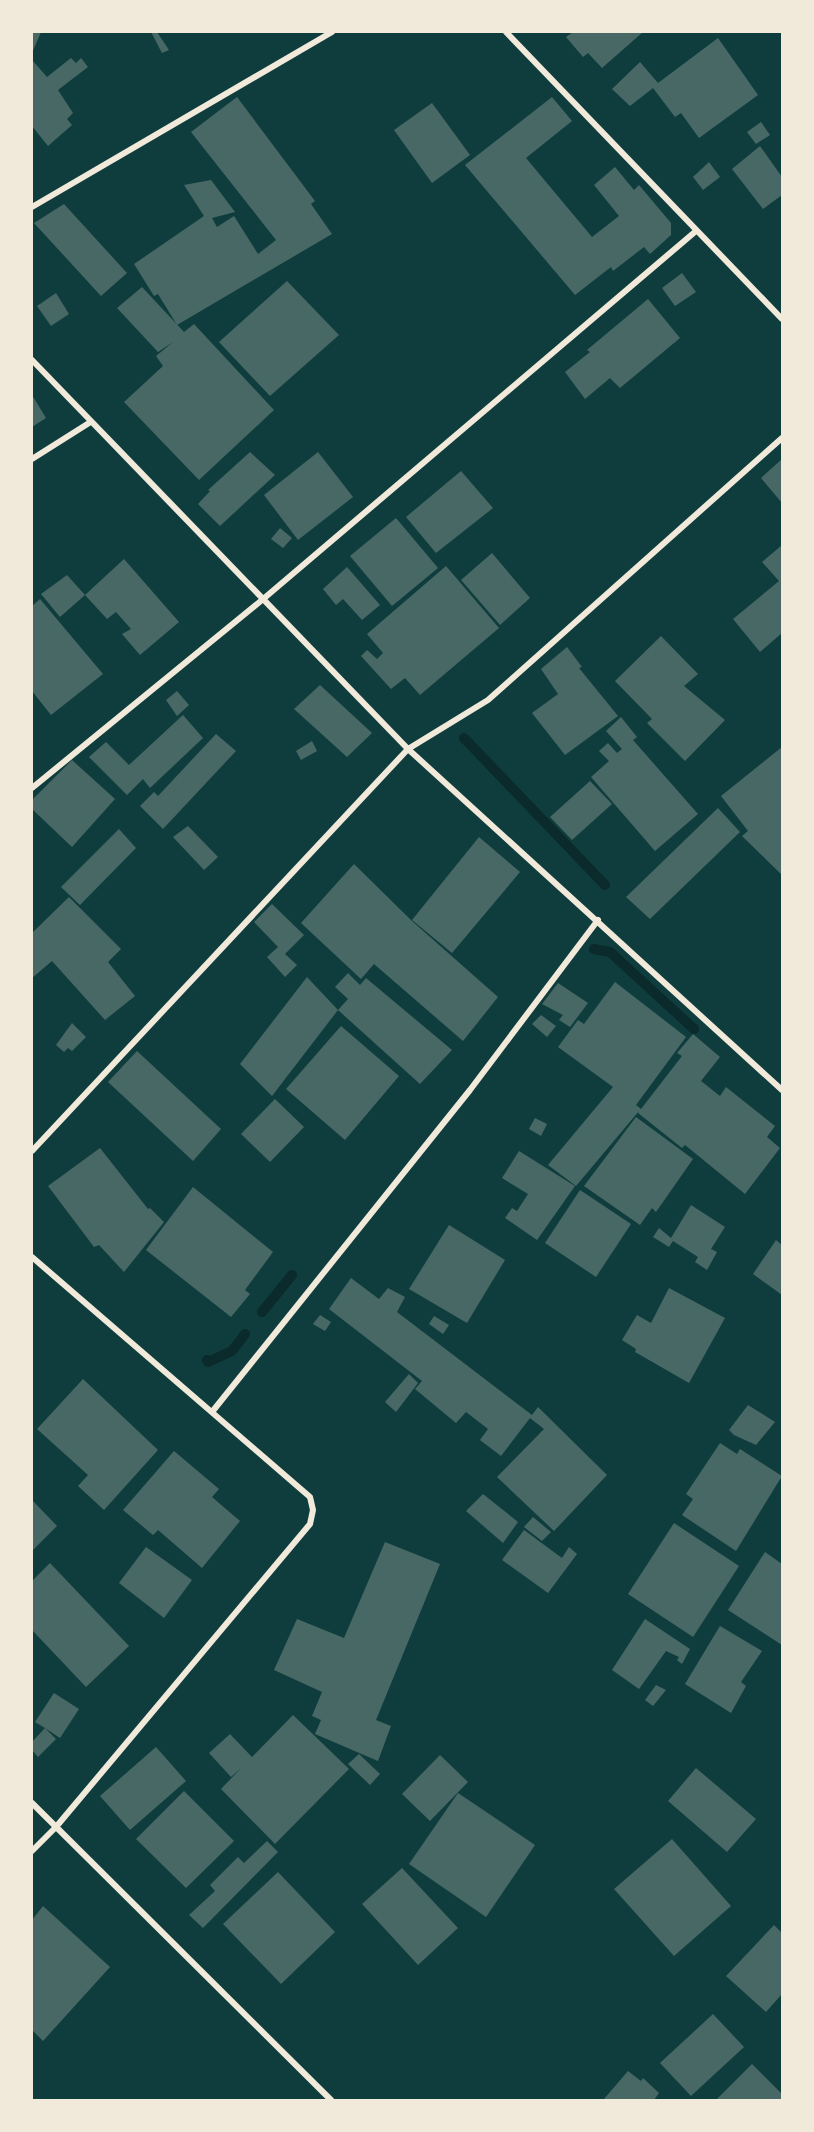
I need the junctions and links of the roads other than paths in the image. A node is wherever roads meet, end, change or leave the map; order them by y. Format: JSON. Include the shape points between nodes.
{"nodes":[{"id":1,"x":332,"y":32,"type":"edge"},
{"id":2,"x":506,"y":32,"type":"edge"},
{"id":3,"x":32,"y":207,"type":"edge"},
{"id":4,"x":696,"y":231,"type":"junction"},
{"id":5,"x":783,"y":319,"type":"edge"},
{"id":6,"x":32,"y":360,"type":"edge"},
{"id":7,"x":89,"y":423,"type":"junction"},
{"id":8,"x":783,"y":438,"type":"edge"},
{"id":9,"x":32,"y":459,"type":"edge"},
{"id":10,"x":262,"y":600,"type":"junction"},
{"id":11,"x":408,"y":749,"type":"junction"},
{"id":12,"x":32,"y":788,"type":"edge"},
{"id":13,"x":597,"y":920,"type":"junction"},
{"id":14,"x":783,"y":1090,"type":"edge"},
{"id":15,"x":32,"y":1150,"type":"edge"},
{"id":16,"x":32,"y":1257,"type":"edge"},
{"id":17,"x":212,"y":1412,"type":"junction"},
{"id":18,"x":32,"y":1803,"type":"edge"},
{"id":19,"x":56,"y":1827,"type":"junction"},
{"id":20,"x":32,"y":1851,"type":"edge"},
{"id":21,"x":331,"y":2100,"type":"edge"}],
"edges":[{"from":1,"to":3,"type":"street"},
{"from":2,"to":4,"type":"street"},
{"from":4,"to":5,"type":"street"},
{"from":4,"to":10,"type":"street"},
{"from":6,"to":7,"type":"street"},
{"from":7,"to":9,"type":"street"},
{"from":7,"to":10,"type":"street"},
{"from":8,"to":11,"type":"street","via":[[488,700]]},
{"from":10,"to":11,"type":"street"},
{"from":10,"to":12,"type":"street"},
{"from":11,"to":13,"type":"street"},
{"from":11,"to":15,"type":"street"},
{"from":13,"to":14,"type":"street"},
{"from":13,"to":17,"type":"street","via":[[470,1090]]},
{"from":16,"to":17,"type":"street"},
{"from":17,"to":19,"type":"street","via":[[310,1497],[310,1524]]},
{"from":18,"to":19,"type":"street"},
{"from":19,"to":20,"type":"street"},
{"from":19,"to":21,"type":"street"}]}
